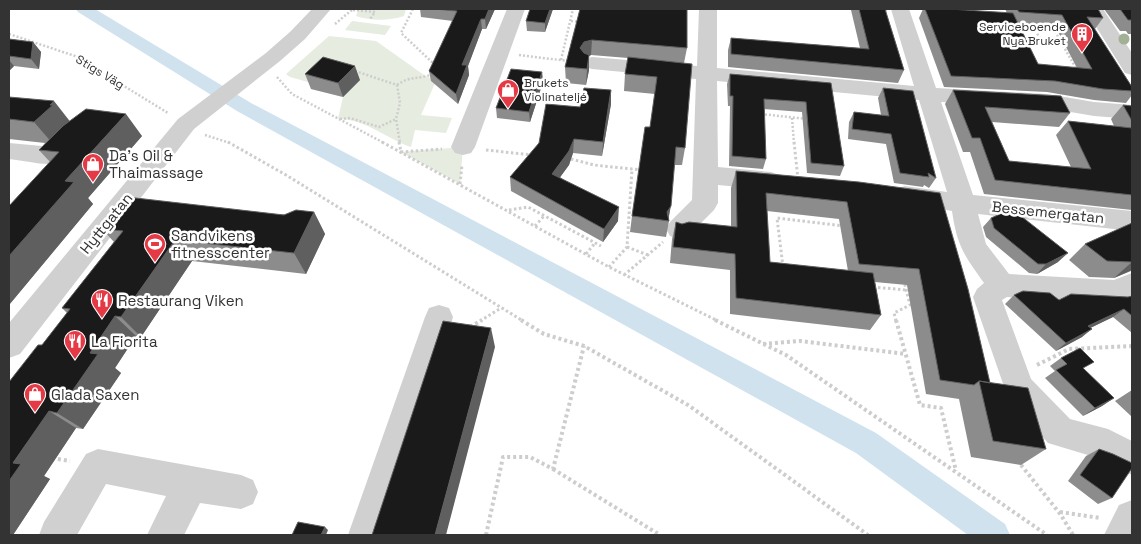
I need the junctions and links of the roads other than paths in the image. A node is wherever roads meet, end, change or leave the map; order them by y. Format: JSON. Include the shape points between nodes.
{"nodes":[{"id":1,"x":322,"y":9,"type":"edge"},
{"id":2,"x":516,"y":9,"type":"edge"},
{"id":3,"x":708,"y":9,"type":"edge"},
{"id":4,"x":900,"y":9,"type":"edge"},
{"id":5,"x":1094,"y":9,"type":"edge"},
{"id":6,"x":592,"y":63,"type":"dead end"},
{"id":7,"x":1132,"y":69,"type":"edge"},
{"id":8,"x":706,"y":74,"type":"junction"},
{"id":9,"x":928,"y":94,"type":"junction"},
{"id":10,"x":1132,"y":112,"type":"edge"},
{"id":11,"x":94,"y":126,"type":"edge"},
{"id":12,"x":463,"y":147,"type":"road end"},
{"id":13,"x":9,"y":151,"type":"edge"},
{"id":14,"x":58,"y":156,"type":"junction"},
{"id":15,"x":706,"y":175,"type":"junction"},
{"id":16,"x":36,"y":180,"type":"edge"},
{"id":17,"x":799,"y":184,"type":"edge"},
{"id":18,"x":876,"y":191,"type":"edge"},
{"id":19,"x":963,"y":204,"type":"junction"},
{"id":20,"x":1132,"y":221,"type":"edge"},
{"id":21,"x":679,"y":229,"type":"edge"},
{"id":22,"x":1132,"y":284,"type":"edge"},
{"id":23,"x":1001,"y":285,"type":"junction"},
{"id":24,"x":439,"y":317,"type":"road end"},
{"id":25,"x":9,"y":345,"type":"edge"},
{"id":26,"x":1132,"y":459,"type":"edge"},
{"id":27,"x":191,"y":484,"type":"junction"},
{"id":28,"x":242,"y":492,"type":"dead end"},
{"id":29,"x":57,"y":535,"type":"edge"},
{"id":30,"x":165,"y":535,"type":"edge"},
{"id":31,"x":366,"y":535,"type":"edge"}],
"edges":[{"from":1,"to":25,"type":"street","name":"Hyttgatan","via":[[298,35],[192,119],[132,207]]},
{"from":2,"to":12,"type":"street"},
{"from":3,"to":8,"type":"street"},
{"from":4,"to":9,"type":"street"},
{"from":5,"to":7,"type":"street"},
{"from":6,"to":8,"type":"street"},
{"from":8,"to":9,"type":"street"},
{"from":8,"to":15,"type":"street"},
{"from":9,"to":10,"type":"street","via":[[1047,101]]},
{"from":9,"to":19,"type":"street"},
{"from":11,"to":14,"type":"street"},
{"from":13,"to":14,"type":"street"},
{"from":14,"to":16,"type":"street"},
{"from":15,"to":17,"type":"street"},
{"from":15,"to":21,"type":"street","via":[[705,203]]},
{"from":18,"to":19,"type":"street","name":"Bessemergatan"},
{"from":19,"to":20,"type":"street","name":"Bessemergatan"},
{"from":19,"to":23,"type":"street","via":[[969,237]]},
{"from":22,"to":23,"type":"street","via":[[1118,292]]},
{"from":23,"to":26,"type":"street","via":[[987,297],[1019,388],[1060,432],[1108,445]]},
{"from":24,"to":31,"type":"street"},
{"from":27,"to":28,"type":"street"},
{"from":27,"to":29,"type":"street","via":[[98,466]]},
{"from":27,"to":30,"type":"street"}]}
